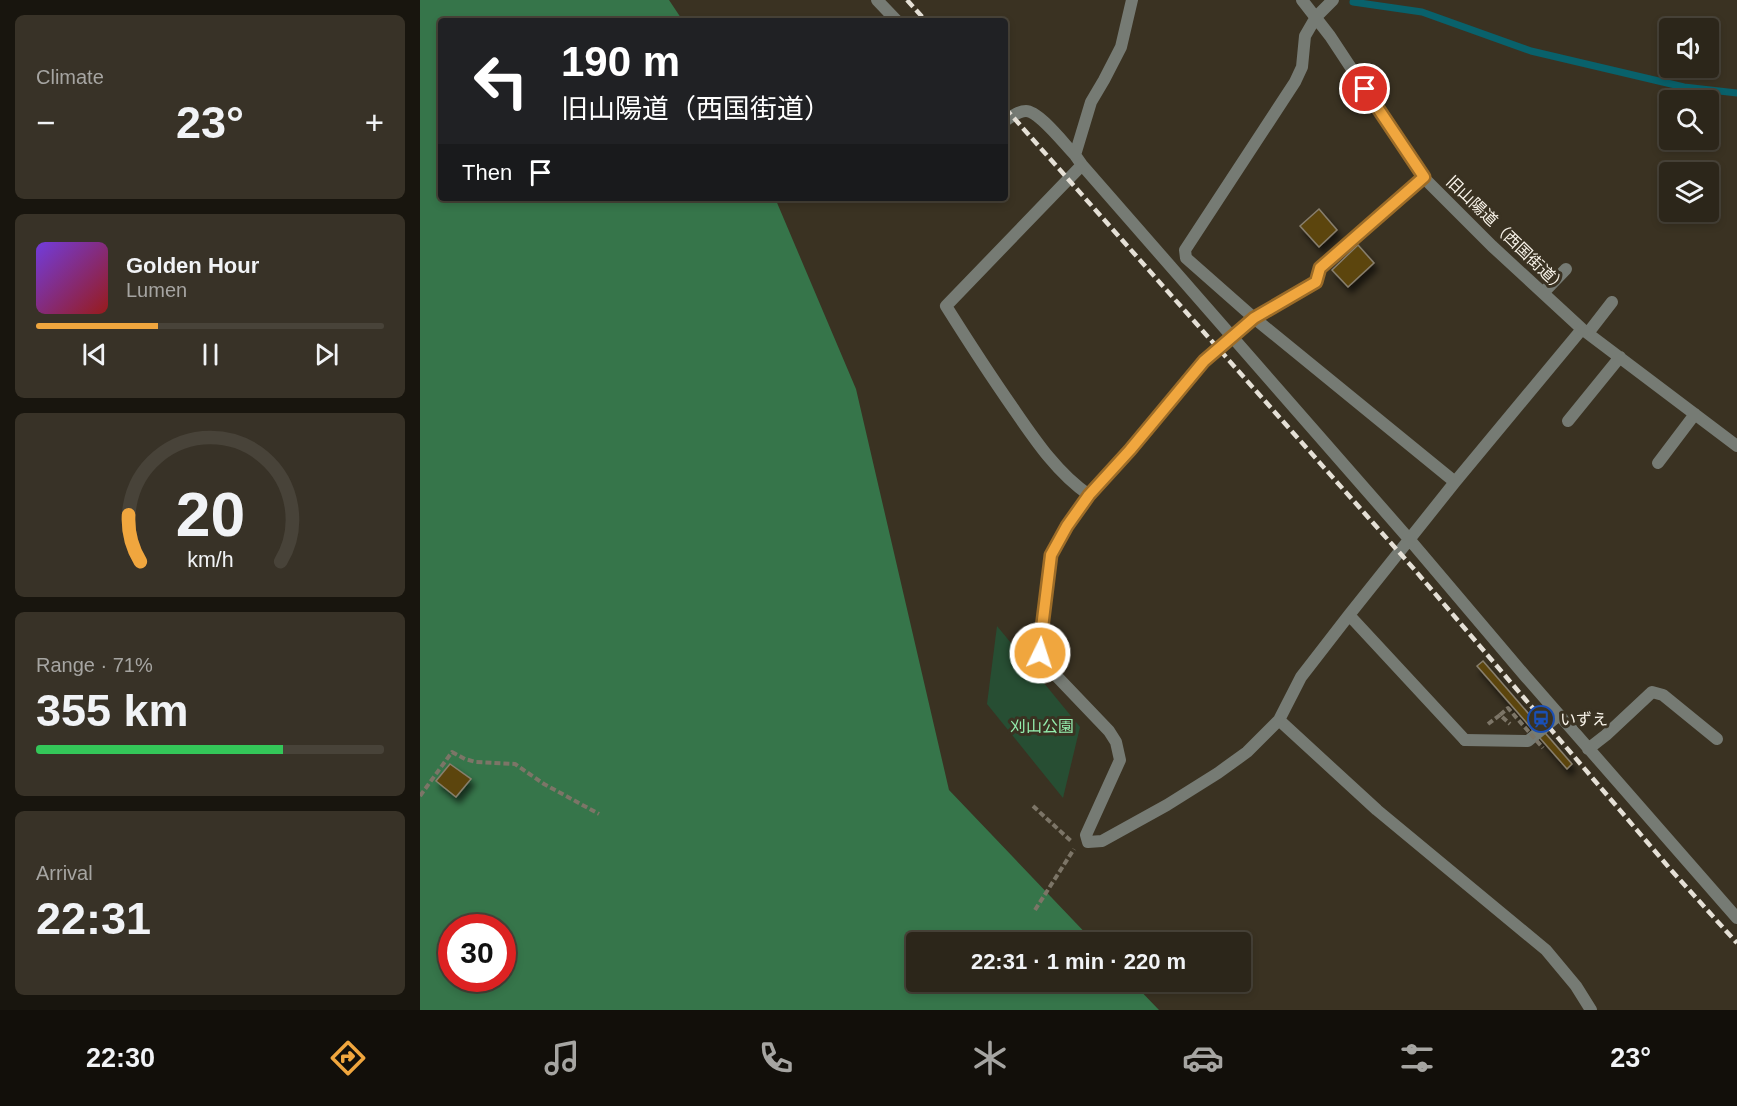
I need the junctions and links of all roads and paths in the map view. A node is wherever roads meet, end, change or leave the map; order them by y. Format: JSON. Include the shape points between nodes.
{"nodes":[{"id":1,"x":877,"y":0,"type":"edge"},
{"id":2,"x":1132,"y":0,"type":"edge"},
{"id":3,"x":1302,"y":0,"type":"edge"},
{"id":4,"x":1334,"y":0,"type":"edge"},
{"id":5,"x":1316,"y":17,"type":"junction"},
{"id":6,"x":894,"y":18,"type":"edge"},
{"id":7,"x":1008,"y":119,"type":"edge"},
{"id":8,"x":1079,"y":160,"type":"junction"},
{"id":9,"x":1424,"y":177,"type":"junction"},
{"id":10,"x":1566,"y":269,"type":"dead end"},
{"id":11,"x":1543,"y":293,"type":"junction"},
{"id":12,"x":1612,"y":302,"type":"dead end"},
{"id":13,"x":1254,"y":318,"type":"junction"},
{"id":14,"x":1585,"y":331,"type":"junction"},
{"id":15,"x":1231,"y":336,"type":"junction"},
{"id":16,"x":1620,"y":357,"type":"junction"},
{"id":17,"x":1695,"y":414,"type":"junction"},
{"id":18,"x":1568,"y":421,"type":"dead end"},
{"id":19,"x":1737,"y":446,"type":"edge"},
{"id":20,"x":1658,"y":463,"type":"dead end"},
{"id":21,"x":1455,"y":482,"type":"junction"},
{"id":22,"x":1089,"y":495,"type":"junction"},
{"id":23,"x":1409,"y":538,"type":"junction"},
{"id":24,"x":1349,"y":615,"type":"junction"},
{"id":25,"x":1500,"y":715,"type":"dead end"},
{"id":26,"x":1559,"y":715,"type":"junction"},
{"id":27,"x":1279,"y":720,"type":"junction"},
{"id":28,"x":1717,"y":739,"type":"dead end"},
{"id":29,"x":1543,"y":748,"type":"dead end"},
{"id":30,"x":1588,"y":749,"type":"junction"},
{"id":31,"x":420,"y":796,"type":"edge"},
{"id":32,"x":1034,"y":806,"type":"dead end"},
{"id":33,"x":599,"y":814,"type":"dead end"},
{"id":34,"x":1035,"y":910,"type":"dead end"},
{"id":35,"x":1737,"y":918,"type":"edge"},
{"id":36,"x":1591,"y":1010,"type":"edge"}],
"edges":[{"from":1,"to":6,"type":"street"},
{"from":2,"to":8,"type":"street","via":[[1121,47],[1091,102]]},
{"from":3,"to":5,"type":"street","name":"旧山陽道（西国街道）"},
{"from":4,"to":5,"type":"street"},
{"from":5,"to":9,"type":"street","name":"旧山陽道（西国街道）"},
{"from":5,"to":13,"type":"street","via":[[1305,36],[1302,67],[1295,82],[1185,250],[1186,258]]},
{"from":7,"to":8,"type":"street","via":[[1029,110]]},
{"from":8,"to":15,"type":"street"},
{"from":8,"to":22,"type":"street","via":[[946,306],[1041,449],[1071,483]]},
{"from":9,"to":11,"type":"street","name":"旧山陽道（西国街道）"},
{"from":9,"to":13,"type":"street","via":[[1320,268],[1316,282]]},
{"from":10,"to":11,"type":"street"},
{"from":11,"to":14,"type":"street","name":"旧山陽道（西国街道）"},
{"from":12,"to":14,"type":"street"},
{"from":13,"to":15,"type":"street"},
{"from":13,"to":21,"type":"street"},
{"from":14,"to":16,"type":"street","name":"旧山陽道（西国街道）"},
{"from":14,"to":21,"type":"street"},
{"from":15,"to":22,"type":"street","via":[[1188,378]]},
{"from":15,"to":23,"type":"street"},
{"from":16,"to":17,"type":"street","name":"旧山陽道（西国街道）"},
{"from":16,"to":18,"type":"street"},
{"from":17,"to":19,"type":"street","name":"旧山陽道（西国街道）"},
{"from":17,"to":20,"type":"street"},
{"from":21,"to":23,"type":"street"},
{"from":22,"to":27,"type":"street","via":[[1051,555],[1040,644],[1044,663],[1116,741],[1120,760],[1086,835],[1088,842],[1102,841],[1218,773],[1247,752]]},
{"from":23,"to":24,"type":"street"},
{"from":23,"to":26,"type":"street"},
{"from":24,"to":26,"type":"street","via":[[1465,740],[1528,741]]},
{"from":24,"to":27,"type":"street","via":[[1301,677]]},
{"from":25,"to":29,"type":"path","bridge":true,"via":[[1508,708]]},
{"from":26,"to":30,"type":"street"},
{"from":27,"to":36,"type":"street","via":[[1377,810],[1546,950]]},
{"from":28,"to":30,"type":"street","via":[[1663,696],[1652,692]]},
{"from":30,"to":35,"type":"street"},
{"from":31,"to":33,"type":"path","via":[[452,752],[476,762],[515,764]]},
{"from":32,"to":34,"type":"path","via":[[1076,846]]}]}
